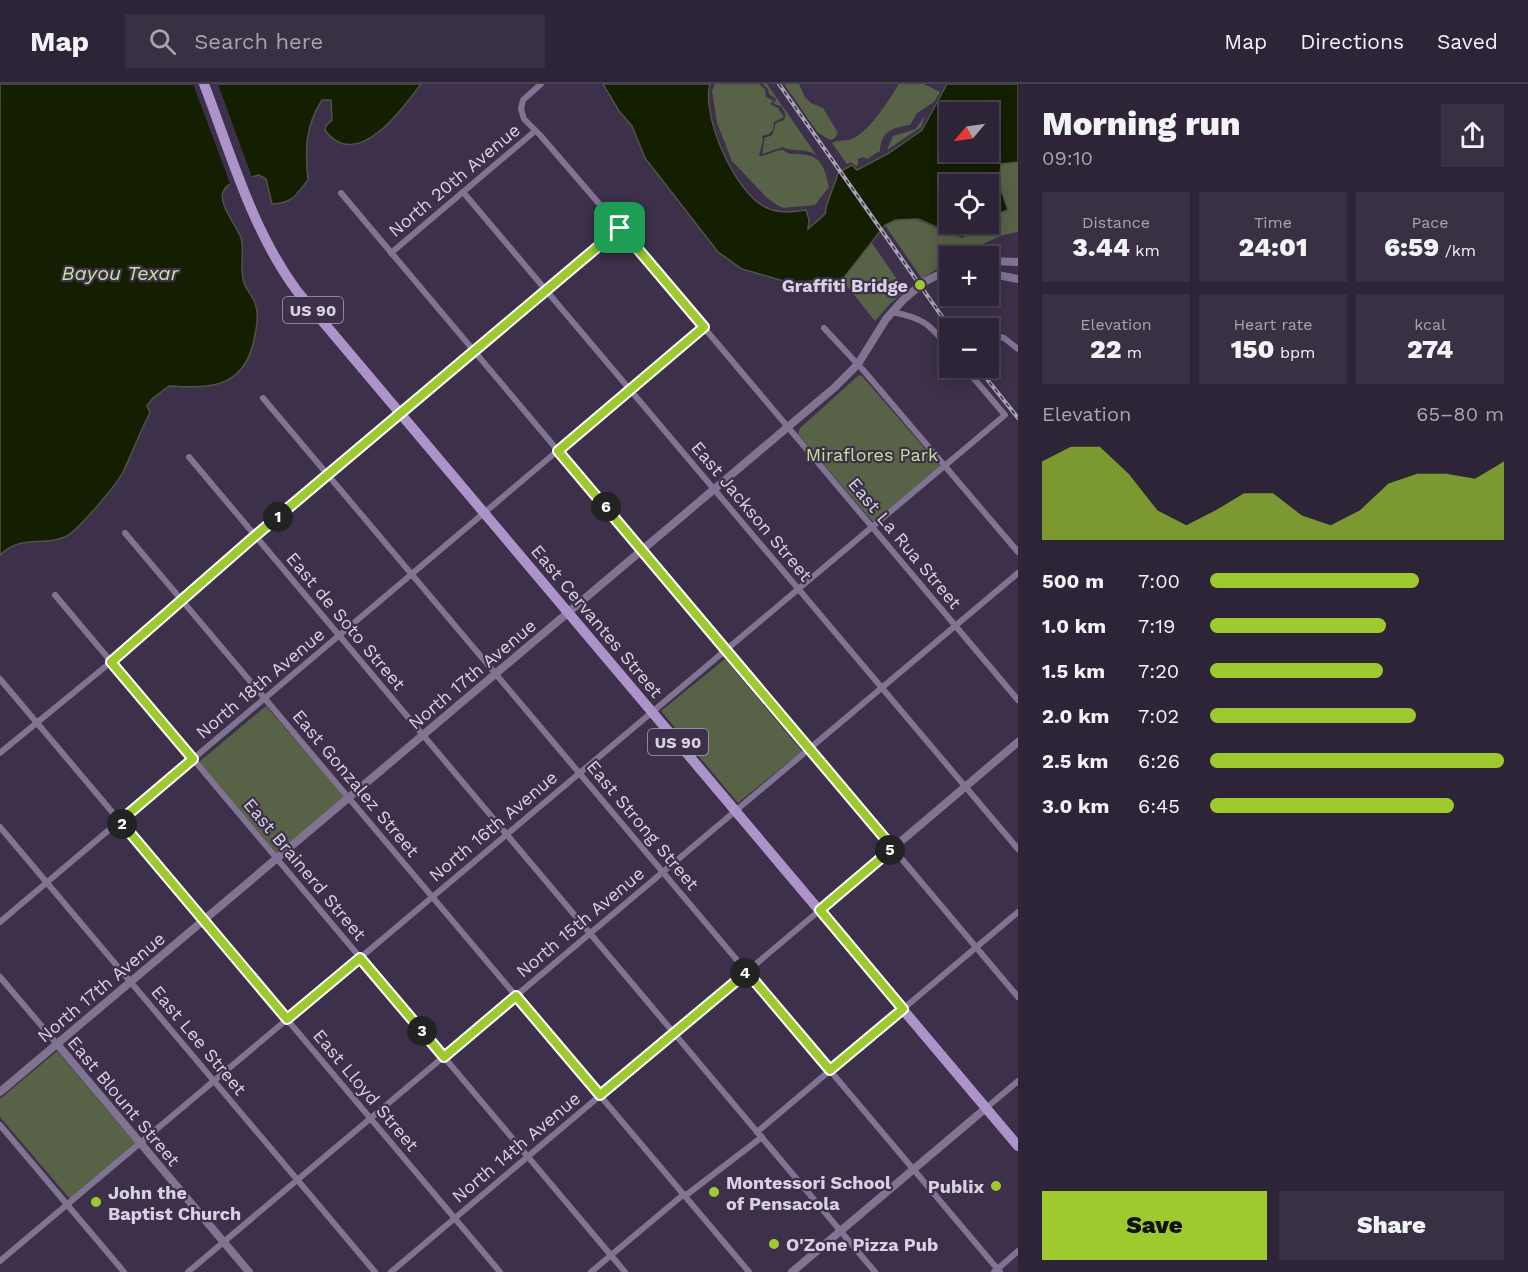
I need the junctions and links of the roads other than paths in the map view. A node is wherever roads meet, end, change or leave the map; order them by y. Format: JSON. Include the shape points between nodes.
{"nodes":[{"id":1,"x":204,"y":84,"type":"edge"},
{"id":2,"x":541,"y":84,"type":"edge"},
{"id":3,"x":536,"y":130,"type":"junction"},
{"id":4,"x":464,"y":192,"type":"junction"},
{"id":5,"x":341,"y":193,"type":"dead end"},
{"id":6,"x":620,"y":228,"type":"junction"},
{"id":7,"x":391,"y":253,"type":"junction"},
{"id":8,"x":999,"y":261,"type":"edge"},
{"id":9,"x":1018,"y":262,"type":"edge"},
{"id":10,"x":939,"y":274,"type":"edge"},
{"id":11,"x":999,"y":275,"type":"edge"},
{"id":12,"x":1018,"y":279,"type":"edge"},
{"id":13,"x":547,"y":291,"type":"junction"},
{"id":14,"x":892,"y":312,"type":"junction"},
{"id":15,"x":704,"y":327,"type":"junction"},
{"id":16,"x":824,"y":328,"type":"dead end"},
{"id":17,"x":939,"y":337,"type":"edge"},
{"id":18,"x":999,"y":337,"type":"edge"},
{"id":19,"x":1018,"y":350,"type":"edge"},
{"id":20,"x":475,"y":352,"type":"junction"},
{"id":21,"x":858,"y":364,"type":"junction"},
{"id":22,"x":974,"y":378,"type":"edge"},
{"id":23,"x":630,"y":390,"type":"junction"},
{"id":24,"x":263,"y":398,"type":"dead end"},
{"id":25,"x":401,"y":414,"type":"junction"},
{"id":26,"x":788,"y":427,"type":"junction"},
{"id":27,"x":558,"y":451,"type":"junction"},
{"id":28,"x":189,"y":457,"type":"dead end"},
{"id":29,"x":944,"y":465,"type":"junction"},
{"id":30,"x":328,"y":475,"type":"junction"},
{"id":31,"x":714,"y":489,"type":"junction"},
{"id":32,"x":484,"y":513,"type":"junction"},
{"id":33,"x":872,"y":526,"type":"junction"},
{"id":34,"x":125,"y":533,"type":"dead end"},
{"id":35,"x":255,"y":536,"type":"junction"},
{"id":36,"x":642,"y":550,"type":"junction"},
{"id":37,"x":1018,"y":552,"type":"edge"},
{"id":38,"x":1018,"y":573,"type":"edge"},
{"id":39,"x":412,"y":575,"type":"junction"},
{"id":40,"x":798,"y":588,"type":"junction"},
{"id":41,"x":55,"y":595,"type":"dead end"},
{"id":42,"x":182,"y":599,"type":"junction"},
{"id":43,"x":568,"y":612,"type":"junction"},
{"id":44,"x":955,"y":626,"type":"junction"},
{"id":45,"x":339,"y":636,"type":"junction"},
{"id":46,"x":726,"y":650,"type":"junction"},
{"id":47,"x":111,"y":662,"type":"junction"},
{"id":48,"x":496,"y":674,"type":"junction"},
{"id":49,"x":0,"y":679,"type":"edge"},
{"id":50,"x":882,"y":687,"type":"junction"},
{"id":51,"x":265,"y":698,"type":"junction"},
{"id":52,"x":1018,"y":700,"type":"edge"},
{"id":53,"x":652,"y":711,"type":"junction"},
{"id":54,"x":37,"y":723,"type":"junction"},
{"id":55,"x":423,"y":735,"type":"junction"},
{"id":56,"x":1018,"y":742,"type":"edge"},
{"id":57,"x":809,"y":748,"type":"junction"},
{"id":58,"x":0,"y":753,"type":"edge"},
{"id":59,"x":193,"y":759,"type":"junction"},
{"id":60,"x":579,"y":773,"type":"junction"},
{"id":61,"x":965,"y":787,"type":"junction"},
{"id":62,"x":349,"y":798,"type":"junction"},
{"id":63,"x":735,"y":811,"type":"junction"},
{"id":64,"x":120,"y":821,"type":"junction"},
{"id":65,"x":0,"y":827,"type":"edge"},
{"id":66,"x":506,"y":834,"type":"junction"},
{"id":67,"x":893,"y":848,"type":"junction"},
{"id":68,"x":1018,"y":849,"type":"edge"},
{"id":69,"x":277,"y":858,"type":"junction"},
{"id":70,"x":663,"y":872,"type":"junction"},
{"id":71,"x":47,"y":883,"type":"junction"},
{"id":72,"x":432,"y":897,"type":"junction"},
{"id":73,"x":820,"y":910,"type":"junction"},
{"id":74,"x":1018,"y":912,"type":"edge"},
{"id":75,"x":203,"y":920,"type":"junction"},
{"id":76,"x":0,"y":922,"type":"edge"},
{"id":77,"x":590,"y":933,"type":"junction"},
{"id":78,"x":976,"y":947,"type":"junction"},
{"id":79,"x":360,"y":958,"type":"junction"},
{"id":80,"x":747,"y":972,"type":"junction"},
{"id":81,"x":0,"y":977,"type":"edge"},
{"id":82,"x":130,"y":982,"type":"junction"},
{"id":83,"x":516,"y":996,"type":"junction"},
{"id":84,"x":1018,"y":997,"type":"edge"},
{"id":85,"x":903,"y":1009,"type":"junction"},
{"id":86,"x":287,"y":1019,"type":"junction"},
{"id":87,"x":674,"y":1033,"type":"junction"},
{"id":88,"x":57,"y":1044,"type":"junction"},
{"id":89,"x":444,"y":1057,"type":"junction"},
{"id":90,"x":830,"y":1070,"type":"junction"},
{"id":91,"x":214,"y":1081,"type":"junction"},
{"id":92,"x":1018,"y":1082,"type":"edge"},
{"id":93,"x":0,"y":1092,"type":"edge"},
{"id":94,"x":600,"y":1095,"type":"junction"},
{"id":95,"x":986,"y":1108,"type":"junction"},
{"id":96,"x":370,"y":1118,"type":"junction"},
{"id":97,"x":0,"y":1125,"type":"edge"},
{"id":98,"x":759,"y":1135,"type":"junction"},
{"id":99,"x":140,"y":1143,"type":"junction"},
{"id":100,"x":1018,"y":1146,"type":"edge"},
{"id":101,"x":528,"y":1156,"type":"junction"},
{"id":102,"x":913,"y":1169,"type":"junction"},
{"id":103,"x":297,"y":1180,"type":"junction"},
{"id":104,"x":684,"y":1195,"type":"junction"},
{"id":105,"x":67,"y":1204,"type":"junction"},
{"id":106,"x":455,"y":1218,"type":"junction"},
{"id":107,"x":840,"y":1231,"type":"junction"},
{"id":108,"x":224,"y":1242,"type":"junction"},
{"id":109,"x":1018,"y":1251,"type":"edge"},
{"id":110,"x":611,"y":1255,"type":"junction"},
{"id":111,"x":0,"y":1261,"type":"edge"},
{"id":112,"x":997,"y":1271,"type":"edge"},
{"id":113,"x":124,"y":1272,"type":"edge"},
{"id":114,"x":188,"y":1272,"type":"edge"},
{"id":115,"x":249,"y":1272,"type":"edge"},
{"id":116,"x":375,"y":1272,"type":"edge"},
{"id":117,"x":391,"y":1272,"type":"edge"},
{"id":118,"x":500,"y":1272,"type":"edge"},
{"id":119,"x":591,"y":1272,"type":"edge"},
{"id":120,"x":625,"y":1272,"type":"edge"},
{"id":121,"x":749,"y":1272,"type":"edge"},
{"id":122,"x":792,"y":1272,"type":"edge"},
{"id":123,"x":875,"y":1272,"type":"edge"}],
"edges":[{"from":1,"to":25,"type":"main road","name":"East Cervantes Street","number":"US 90","via":[[266,242],[290,282]]},
{"from":2,"to":3,"type":"street","name":"East La Rua Street","via":[[521,105],[524,119]]},
{"from":3,"to":4,"type":"street","name":"North 20th Avenue"},
{"from":3,"to":6,"type":"street","name":"East La Rua Street"},
{"from":4,"to":7,"type":"street","name":"North 20th Avenue"},
{"from":4,"to":13,"type":"street","name":"East Jackson Street"},
{"from":5,"to":7,"type":"street"},
{"from":6,"to":13,"type":"street"},
{"from":6,"to":15,"type":"street","name":"East La Rua Street"},
{"from":7,"to":20,"type":"street"},
{"from":8,"to":9,"type":"street"},
{"from":10,"to":14,"type":"street","name":"North 17th Avenue","via":[[924,282]]},
{"from":11,"to":12,"type":"street"},
{"from":13,"to":20,"type":"street"},
{"from":13,"to":23,"type":"street","name":"East Jackson Street"},
{"from":14,"to":17,"type":"street","via":[[924,321]]},
{"from":14,"to":21,"type":"street","name":"North 17th Avenue"},
{"from":15,"to":23,"type":"street","name":"North 18th Avenue"},
{"from":15,"to":26,"type":"street","name":"East La Rua Street"},
{"from":16,"to":21,"type":"street"},
{"from":18,"to":19,"type":"street"},
{"from":20,"to":25,"type":"street"},
{"from":20,"to":27,"type":"street"},
{"from":21,"to":26,"type":"street","name":"North 17th Avenue"},
{"from":21,"to":29,"type":"street"},
{"from":22,"to":29,"type":"street","name":"North 16th Avenue","via":[[1005,415]]},
{"from":23,"to":27,"type":"street","name":"North 18th Avenue"},
{"from":23,"to":31,"type":"street","name":"East Jackson Street"},
{"from":24,"to":30,"type":"street","name":"East Strong Street"},
{"from":25,"to":30,"type":"street"},
{"from":25,"to":32,"type":"main road","name":"East Cervantes Street","number":"US 90"},
{"from":26,"to":31,"type":"street","name":"North 17th Avenue"},
{"from":26,"to":33,"type":"street","name":"East La Rua Street"},
{"from":27,"to":32,"type":"street","name":"North 18th Avenue"},
{"from":27,"to":36,"type":"street"},
{"from":28,"to":35,"type":"street","name":"East de Soto Street"},
{"from":29,"to":33,"type":"street","name":"North 16th Avenue"},
{"from":29,"to":37,"type":"street"},
{"from":30,"to":35,"type":"street"},
{"from":30,"to":39,"type":"street","name":"East Strong Street"},
{"from":31,"to":36,"type":"street","name":"North 17th Avenue"},
{"from":31,"to":40,"type":"street","name":"East Jackson Street"},
{"from":32,"to":39,"type":"street","name":"North 18th Avenue"},
{"from":32,"to":43,"type":"main road","name":"East Cervantes Street","number":"US 90"},
{"from":33,"to":40,"type":"street","name":"North 16th Avenue"},
{"from":33,"to":44,"type":"street","name":"East La Rua Street"},
{"from":34,"to":42,"type":"street","name":"East Gonzalez Street"},
{"from":35,"to":42,"type":"street"},
{"from":35,"to":45,"type":"street","name":"East de Soto Street"},
{"from":36,"to":43,"type":"street","name":"North 17th Avenue"},
{"from":36,"to":46,"type":"street"},
{"from":38,"to":44,"type":"street","name":"North 15th Avenue"},
{"from":39,"to":45,"type":"street","name":"North 18th Avenue"},
{"from":39,"to":48,"type":"street","name":"East Strong Street"},
{"from":40,"to":46,"type":"street","name":"North 16th Avenue"},
{"from":40,"to":50,"type":"street","name":"East Jackson Street"},
{"from":41,"to":47,"type":"street","name":"East Brainerd Street"},
{"from":42,"to":47,"type":"street"},
{"from":42,"to":51,"type":"street","name":"East Gonzalez Street"},
{"from":43,"to":48,"type":"street","name":"North 17th Avenue"},
{"from":43,"to":53,"type":"main road","name":"East Cervantes Street","number":"US 90"},
{"from":44,"to":50,"type":"street","name":"North 15th Avenue"},
{"from":44,"to":52,"type":"street","name":"East La Rua Street"},
{"from":45,"to":51,"type":"street","name":"North 18th Avenue"},
{"from":45,"to":55,"type":"street","name":"East de Soto Street"},
{"from":46,"to":53,"type":"street","name":"North 16th Avenue"},
{"from":46,"to":57,"type":"street"},
{"from":47,"to":54,"type":"street"},
{"from":47,"to":59,"type":"street","name":"East Brainerd Street"},
{"from":48,"to":55,"type":"street","name":"North 17th Avenue"},
{"from":48,"to":60,"type":"street","name":"East Strong Street"},
{"from":49,"to":54,"type":"street","name":"East Lloyd Street"},
{"from":50,"to":57,"type":"street","name":"North 15th Avenue"},
{"from":50,"to":61,"type":"street","name":"East Jackson Street"},
{"from":51,"to":59,"type":"street","name":"North 18th Avenue"},
{"from":51,"to":62,"type":"street","name":"East Gonzalez Street"},
{"from":53,"to":60,"type":"street","name":"North 16th Avenue"},
{"from":53,"to":63,"type":"main road","name":"East Cervantes Street","number":"US 90"},
{"from":54,"to":58,"type":"street"},
{"from":54,"to":64,"type":"street","name":"East Lloyd Street"},
{"from":55,"to":62,"type":"street","name":"North 17th Avenue"},
{"from":55,"to":66,"type":"street","name":"East de Soto Street"},
{"from":56,"to":61,"type":"street","name":"North 14th Avenue"},
{"from":57,"to":63,"type":"street","name":"North 15th Avenue"},
{"from":57,"to":67,"type":"street"},
{"from":59,"to":64,"type":"street","name":"North 18th Avenue"},
{"from":59,"to":69,"type":"street","name":"East Brainerd Street"},
{"from":60,"to":66,"type":"street","name":"North 16th Avenue"},
{"from":60,"to":70,"type":"street","name":"East Strong Street"},
{"from":61,"to":67,"type":"street","name":"North 14th Avenue"},
{"from":61,"to":68,"type":"street","name":"East Jackson Street"},
{"from":62,"to":69,"type":"street","name":"North 17th Avenue"},
{"from":62,"to":72,"type":"street","name":"East Gonzalez Street"},
{"from":63,"to":70,"type":"street","name":"North 15th Avenue"},
{"from":63,"to":73,"type":"main road","name":"East Cervantes Street","number":"US 90"},
{"from":64,"to":71,"type":"street","name":"North 18th Avenue"},
{"from":64,"to":75,"type":"street","name":"East Lloyd Street"},
{"from":65,"to":71,"type":"street","name":"East Lee Street"},
{"from":66,"to":72,"type":"street","name":"North 16th Avenue"},
{"from":66,"to":77,"type":"street","name":"East de Soto Street"},
{"from":67,"to":73,"type":"street","name":"North 14th Avenue"},
{"from":67,"to":78,"type":"street"},
{"from":69,"to":75,"type":"street","name":"North 17th Avenue"},
{"from":69,"to":79,"type":"street","name":"East Brainerd Street"},
{"from":70,"to":77,"type":"street","name":"North 15th Avenue"},
{"from":70,"to":80,"type":"street","name":"East Strong Street"},
{"from":71,"to":76,"type":"street","name":"North 18th Avenue"},
{"from":71,"to":82,"type":"street","name":"East Lee Street"},
{"from":72,"to":79,"type":"street","name":"North 16th Avenue"},
{"from":72,"to":83,"type":"street","name":"East Gonzalez Street"},
{"from":73,"to":80,"type":"street","name":"North 14th Avenue"},
{"from":73,"to":85,"type":"main road","name":"East Cervantes Street","number":"US 90"},
{"from":74,"to":78,"type":"street"},
{"from":75,"to":82,"type":"street","name":"North 17th Avenue"},
{"from":75,"to":86,"type":"street","name":"East Lloyd Street"},
{"from":77,"to":83,"type":"street","name":"North 15th Avenue"},
{"from":77,"to":87,"type":"street","name":"East de Soto Street"},
{"from":78,"to":84,"type":"street"},
{"from":78,"to":85,"type":"street"},
{"from":79,"to":86,"type":"street","name":"North 16th Avenue"},
{"from":79,"to":89,"type":"street","name":"East Brainerd Street"},
{"from":80,"to":87,"type":"street","name":"North 14th Avenue"},
{"from":80,"to":90,"type":"street","name":"East Strong Street"},
{"from":81,"to":88,"type":"street","name":"East Blount Street"},
{"from":82,"to":88,"type":"street","name":"North 17th Avenue"},
{"from":82,"to":91,"type":"street","name":"East Lee Street"},
{"from":83,"to":89,"type":"street","name":"North 15th Avenue"},
{"from":83,"to":94,"type":"street","name":"East Gonzalez Street"},
{"from":85,"to":90,"type":"street"},
{"from":85,"to":95,"type":"main road","name":"East Cervantes Street","number":"US 90"},
{"from":86,"to":91,"type":"street","name":"North 16th Avenue"},
{"from":86,"to":96,"type":"street","name":"East Lloyd Street"},
{"from":87,"to":94,"type":"street","name":"North 14th Avenue"},
{"from":87,"to":98,"type":"street","name":"East de Soto Street"},
{"from":88,"to":93,"type":"street","name":"North 17th Avenue"},
{"from":88,"to":99,"type":"street","name":"East Blount Street"},
{"from":89,"to":96,"type":"street","name":"North 15th Avenue"},
{"from":89,"to":101,"type":"street","name":"East Brainerd Street"},
{"from":90,"to":98,"type":"street"},
{"from":90,"to":102,"type":"street","name":"East Strong Street"},
{"from":91,"to":99,"type":"street","name":"North 16th Avenue"},
{"from":91,"to":103,"type":"street","name":"East Lee Street"},
{"from":92,"to":95,"type":"street"},
{"from":94,"to":101,"type":"street","name":"North 14th Avenue"},
{"from":94,"to":104,"type":"street","name":"East Gonzalez Street"},
{"from":95,"to":100,"type":"main road","name":"East Cervantes Street","number":"US 90"},
{"from":95,"to":102,"type":"street"},
{"from":96,"to":103,"type":"street","name":"North 15th Avenue"},
{"from":96,"to":106,"type":"street","name":"East Lloyd Street"},
{"from":97,"to":105,"type":"street"},
{"from":98,"to":104,"type":"street"},
{"from":98,"to":107,"type":"street","name":"East de Soto Street"},
{"from":99,"to":105,"type":"street","name":"North 16th Avenue"},
{"from":99,"to":108,"type":"street","name":"East Blount Street"},
{"from":101,"to":106,"type":"street","name":"North 14th Avenue"},
{"from":101,"to":110,"type":"street","name":"East Brainerd Street"},
{"from":102,"to":107,"type":"street"},
{"from":102,"to":112,"type":"street","name":"East Strong Street"},
{"from":103,"to":108,"type":"street","name":"North 15th Avenue"},
{"from":103,"to":116,"type":"street","name":"East Lee Street"},
{"from":104,"to":110,"type":"street"},
{"from":104,"to":121,"type":"street","name":"East Gonzalez Street"},
{"from":105,"to":111,"type":"street","name":"North 16th Avenue"},
{"from":105,"to":113,"type":"street"},
{"from":106,"to":117,"type":"street","name":"North 14th Avenue"},
{"from":106,"to":118,"type":"street","name":"East Lloyd Street"},
{"from":107,"to":122,"type":"street"},
{"from":107,"to":123,"type":"street","name":"East de Soto Street"},
{"from":108,"to":114,"type":"street","name":"North 15th Avenue"},
{"from":108,"to":115,"type":"street","name":"East Blount Street"},
{"from":109,"to":112,"type":"street"},
{"from":110,"to":119,"type":"street"},
{"from":110,"to":120,"type":"street","name":"East Brainerd Street"}]}
